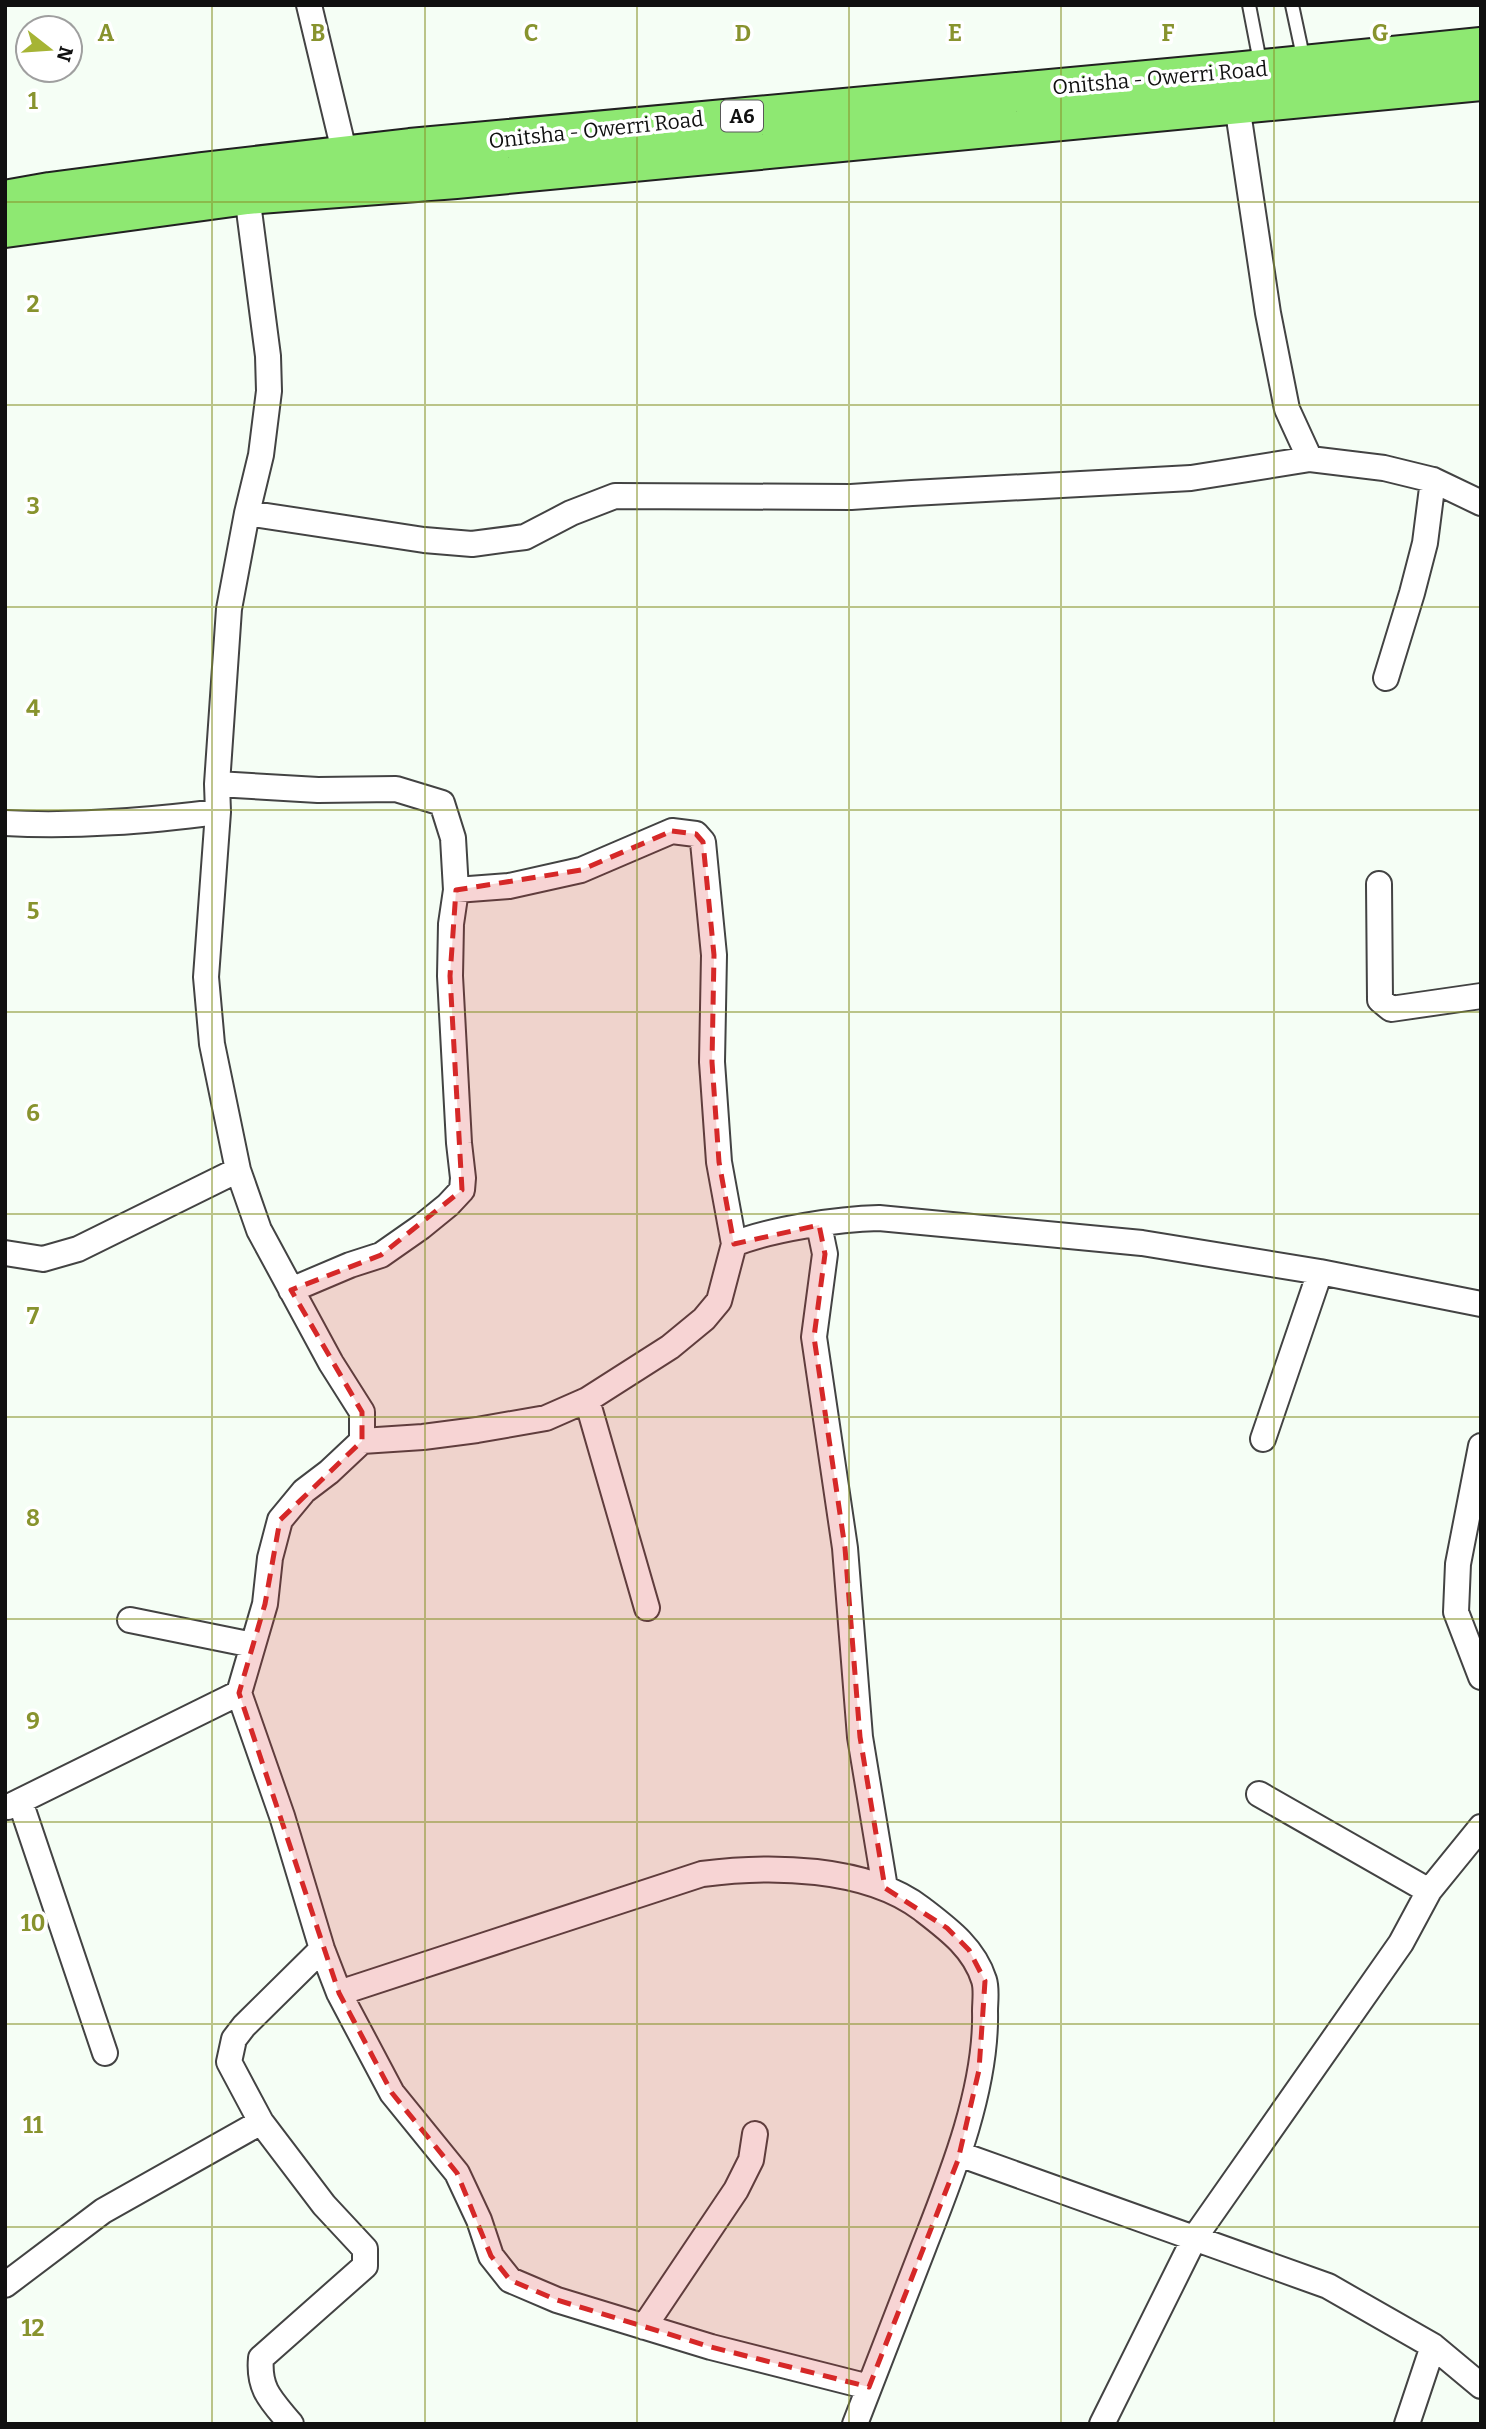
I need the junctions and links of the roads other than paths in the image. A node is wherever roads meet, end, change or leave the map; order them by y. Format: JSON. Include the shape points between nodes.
{"nodes":[{"id":1,"x":309,"y":5,"type":"edge"},
{"id":2,"x":1249,"y":5,"type":"edge"},
{"id":3,"x":1292,"y":5,"type":"edge"},
{"id":4,"x":1481,"y":47,"type":"edge"},
{"id":5,"x":1304,"y":65,"type":"junction"},
{"id":6,"x":1262,"y":69,"type":"junction"},
{"id":7,"x":1481,"y":81,"type":"edge"},
{"id":8,"x":1237,"y":105,"type":"junction"},
{"id":9,"x":345,"y":155,"type":"junction"},
{"id":10,"x":247,"y":195,"type":"junction"},
{"id":11,"x":5,"y":200,"type":"edge"},
{"id":12,"x":5,"y":228,"type":"edge"},
{"id":13,"x":1310,"y":459,"type":"junction"},
{"id":14,"x":1433,"y":480,"type":"junction"},
{"id":15,"x":1481,"y":503,"type":"edge"},
{"id":16,"x":247,"y":513,"type":"junction"},
{"id":17,"x":1386,"y":678,"type":"dead end"},
{"id":18,"x":217,"y":784,"type":"junction"},
{"id":19,"x":218,"y":812,"type":"junction"},
{"id":20,"x":5,"y":823,"type":"edge"},
{"id":21,"x":1379,"y":884,"type":"dead end"},
{"id":22,"x":456,"y":890,"type":"junction"},
{"id":23,"x":1481,"y":996,"type":"edge"},
{"id":24,"x":238,"y":1170,"type":"junction"},
{"id":25,"x":819,"y":1225,"type":"junction"},
{"id":26,"x":734,"y":1244,"type":"junction"},
{"id":27,"x":5,"y":1253,"type":"edge"},
{"id":28,"x":1320,"y":1272,"type":"junction"},
{"id":29,"x":291,"y":1290,"type":"junction"},
{"id":30,"x":1481,"y":1304,"type":"edge"},
{"id":31,"x":587,"y":1400,"type":"junction"},
{"id":32,"x":1263,"y":1439,"type":"dead end"},
{"id":33,"x":362,"y":1441,"type":"junction"},
{"id":34,"x":1481,"y":1446,"type":"edge"},
{"id":35,"x":647,"y":1608,"type":"dead end"},
{"id":36,"x":130,"y":1620,"type":"dead end"},
{"id":37,"x":253,"y":1646,"type":"junction"},
{"id":38,"x":1481,"y":1677,"type":"edge"},
{"id":39,"x":239,"y":1693,"type":"junction"},
{"id":40,"x":1259,"y":1794,"type":"dead end"},
{"id":41,"x":13,"y":1805,"type":"edge"},
{"id":42,"x":1481,"y":1828,"type":"edge"},
{"id":43,"x":885,"y":1888,"type":"junction"},
{"id":44,"x":1429,"y":1891,"type":"junction"},
{"id":45,"x":322,"y":1949,"type":"junction"},
{"id":46,"x":339,"y":1993,"type":"junction"},
{"id":47,"x":106,"y":2053,"type":"dead end"},
{"id":48,"x":261,"y":2122,"type":"junction"},
{"id":49,"x":755,"y":2134,"type":"dead end"},
{"id":50,"x":960,"y":2154,"type":"junction"},
{"id":51,"x":1195,"y":2237,"type":"junction"},
{"id":52,"x":5,"y":2285,"type":"edge"},
{"id":53,"x":644,"y":2327,"type":"junction"},
{"id":54,"x":1433,"y":2346,"type":"junction"},
{"id":55,"x":869,"y":2386,"type":"junction"},
{"id":56,"x":1481,"y":2386,"type":"edge"},
{"id":57,"x":290,"y":2424,"type":"edge"},
{"id":58,"x":855,"y":2424,"type":"edge"},
{"id":59,"x":1102,"y":2424,"type":"edge"},
{"id":60,"x":1407,"y":2424,"type":"edge"}],
"edges":[{"from":1,"to":9,"type":"street"},
{"from":2,"to":6,"type":"lane"},
{"from":3,"to":5,"type":"lane"},
{"from":4,"to":5,"type":"highway","name":"Onitsha - Owerri Road","number":"A6"},
{"from":5,"to":6,"type":"highway","name":"Onitsha - Owerri Road","number":"A6"},
{"from":6,"to":9,"type":"highway","name":"Onitsha - Owerri Road","number":"A6"},
{"from":7,"to":8,"type":"highway","name":"Onitsha - Owerri Road","number":"A6"},
{"from":8,"to":10,"type":"highway","name":"Onitsha - Owerri Road","number":"A6"},
{"from":8,"to":13,"type":"street","via":[[1287,409]]},
{"from":9,"to":11,"type":"highway","name":"Onitsha - Owerri Road","number":"A6"},
{"from":10,"to":12,"type":"highway","name":"Onitsha - Owerri Road","number":"A6"},
{"from":10,"to":16,"type":"street","via":[[269,391]]},
{"from":13,"to":14,"type":"street","via":[[1384,468]]},
{"from":13,"to":16,"type":"street","via":[[1191,478],[900,494],[615,496],[525,537],[472,544]]},
{"from":14,"to":15,"type":"street"},
{"from":14,"to":17,"type":"street","via":[[1425,542]]},
{"from":16,"to":18,"type":"street","via":[[229,609]]},
{"from":18,"to":19,"type":"street"},
{"from":18,"to":22,"type":"street","via":[[396,789],[442,803],[453,838]]},
{"from":19,"to":20,"type":"street","via":[[108,824]]},
{"from":19,"to":24,"type":"street","via":[[206,977],[212,1044]]},
{"from":21,"to":23,"type":"street","via":[[1380,1000],[1391,1009]]},
{"from":22,"to":26,"type":"street","via":[[509,886],[581,870],[672,831],[696,834],[703,842],[714,955],[712,1062],[719,1162]]},
{"from":22,"to":29,"type":"street","via":[[450,976],[462,1190],[381,1255]]},
{"from":24,"to":27,"type":"street","via":[[78,1249],[43,1259]]},
{"from":24,"to":29,"type":"street","via":[[259,1230]]},
{"from":25,"to":26,"type":"street"},
{"from":25,"to":28,"type":"street","via":[[893,1219],[1142,1242]]},
{"from":25,"to":43,"type":"street","via":[[825,1254],[814,1337],[845,1548],[860,1737]]},
{"from":26,"to":31,"type":"street","via":[[719,1301],[704,1319],[670,1347]]},
{"from":28,"to":30,"type":"street"},
{"from":28,"to":32,"type":"street"},
{"from":29,"to":33,"type":"street","via":[[362,1412]]},
{"from":31,"to":33,"type":"street","via":[[546,1418],[424,1437]]},
{"from":31,"to":35,"type":"street"},
{"from":33,"to":37,"type":"street","via":[[304,1491],[280,1520]]},
{"from":34,"to":38,"type":"street","via":[[1458,1564],[1456,1612]]},
{"from":36,"to":37,"type":"street"},
{"from":37,"to":39,"type":"street"},
{"from":39,"to":41,"type":"street"},
{"from":39,"to":45,"type":"street"},
{"from":40,"to":44,"type":"street"},
{"from":41,"to":47,"type":"street"},
{"from":42,"to":44,"type":"street"},
{"from":43,"to":46,"type":"street","via":[[842,1876],[795,1871],[736,1869],[702,1874]]},
{"from":43,"to":50,"type":"street","via":[[947,1928],[969,1951],[985,1981],[986,2027]]},
{"from":44,"to":51,"type":"street","via":[[1401,1943]]},
{"from":45,"to":46,"type":"street"},
{"from":45,"to":48,"type":"street","via":[[233,2039],[229,2062]]},
{"from":46,"to":53,"type":"street","via":[[392,2093],[457,2173],[491,2256],[510,2280]]},
{"from":48,"to":52,"type":"street","via":[[103,2211]]},
{"from":48,"to":57,"type":"street","via":[[324,2205],[365,2249],[365,2266],[261,2358],[259,2375],[265,2392]]},
{"from":49,"to":53,"type":"street","via":[[751,2160],[736,2190]]},
{"from":50,"to":51,"type":"street"},
{"from":50,"to":55,"type":"street"},
{"from":51,"to":54,"type":"street","via":[[1328,2286]]},
{"from":51,"to":59,"type":"street"},
{"from":53,"to":55,"type":"street"},
{"from":54,"to":56,"type":"street"},
{"from":54,"to":60,"type":"street"},
{"from":55,"to":58,"type":"street"}]}
